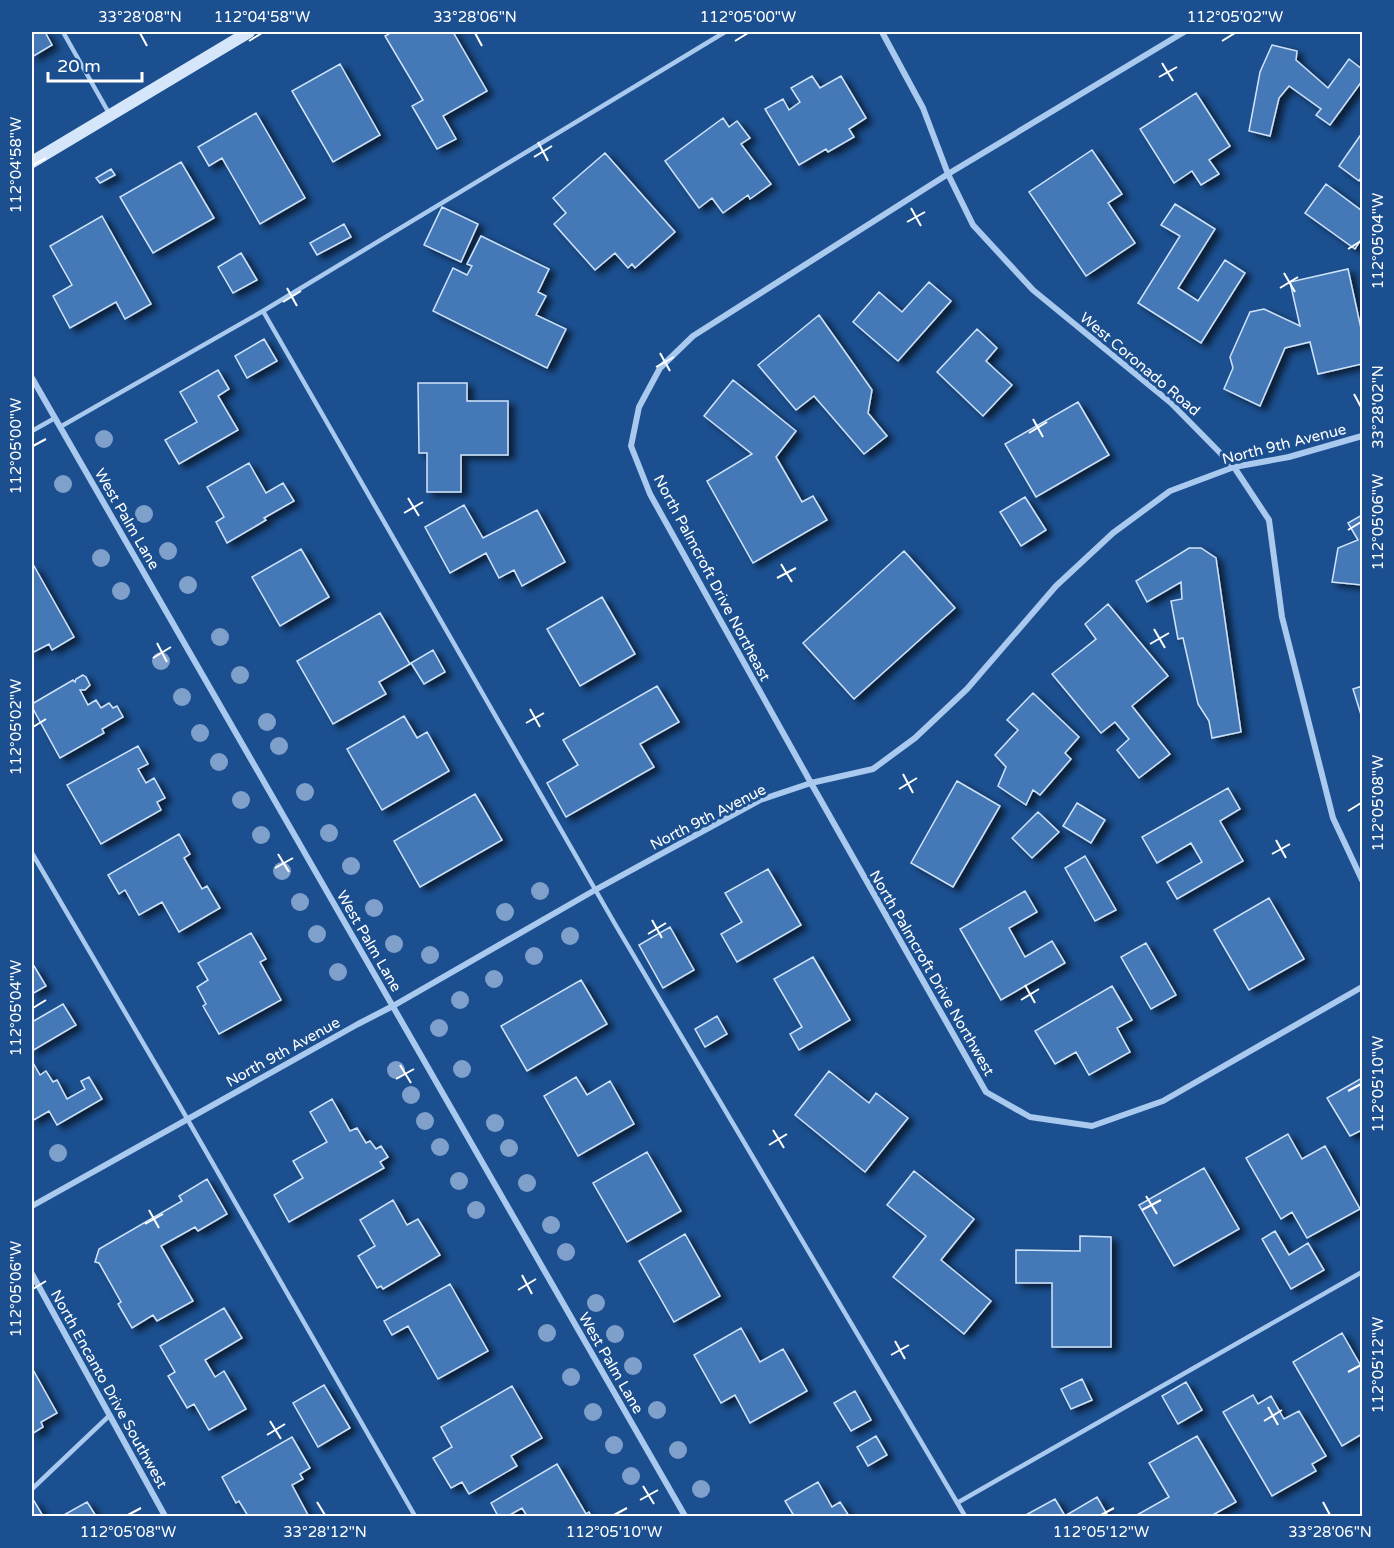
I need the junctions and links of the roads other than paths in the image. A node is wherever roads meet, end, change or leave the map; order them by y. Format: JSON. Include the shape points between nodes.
{"nodes":[{"id":1,"x":63,"y":32,"type":"edge"},
{"id":2,"x":249,"y":32,"type":"edge"},
{"id":3,"x":725,"y":32,"type":"edge"},
{"id":4,"x":882,"y":32,"type":"edge"},
{"id":5,"x":1184,"y":32,"type":"edge"},
{"id":6,"x":110,"y":115,"type":"junction"},
{"id":7,"x":32,"y":162,"type":"edge"},
{"id":8,"x":948,"y":174,"type":"junction"},
{"id":9,"x":263,"y":311,"type":"junction"},
{"id":10,"x":32,"y":378,"type":"edge"},
{"id":11,"x":55,"y":418,"type":"junction"},
{"id":12,"x":60,"y":427,"type":"junction"},
{"id":13,"x":32,"y":431,"type":"edge"},
{"id":14,"x":1362,"y":436,"type":"edge"},
{"id":15,"x":1234,"y":467,"type":"junction"},
{"id":16,"x":811,"y":783,"type":"junction"},
{"id":17,"x":32,"y":853,"type":"edge"},
{"id":18,"x":1362,"y":880,"type":"edge"},
{"id":19,"x":595,"y":890,"type":"junction"},
{"id":20,"x":1362,"y":987,"type":"edge"},
{"id":21,"x":393,"y":1006,"type":"junction"},
{"id":22,"x":188,"y":1118,"type":"junction"},
{"id":23,"x":32,"y":1206,"type":"edge"},
{"id":24,"x":1362,"y":1272,"type":"edge"},
{"id":25,"x":32,"y":1274,"type":"edge"},
{"id":26,"x":110,"y":1415,"type":"junction"},
{"id":27,"x":32,"y":1490,"type":"edge"},
{"id":28,"x":957,"y":1503,"type":"junction"},
{"id":29,"x":165,"y":1516,"type":"edge"},
{"id":30,"x":415,"y":1516,"type":"edge"},
{"id":31,"x":685,"y":1516,"type":"edge"},
{"id":32,"x":965,"y":1516,"type":"edge"}],
"edges":[{"from":1,"to":6,"type":"lane"},
{"from":2,"to":6,"type":"main road"},
{"from":3,"to":9,"type":"lane"},
{"from":4,"to":8,"type":"street","name":"West Coronado Road","via":[[923,108]]},
{"from":5,"to":8,"type":"street","name":"North Palmcroft Drive Northeast"},
{"from":6,"to":7,"type":"main road"},
{"from":8,"to":15,"type":"street","name":"West Coronado Road","via":[[973,225],[1033,290],[1171,403]]},
{"from":8,"to":16,"type":"street","name":"North Palmcroft Drive Northeast","via":[[693,336],[660,368],[639,407],[631,446],[650,494]]},
{"from":9,"to":12,"type":"lane"},
{"from":9,"to":19,"type":"lane"},
{"from":10,"to":11,"type":"street","name":"West Palm Lane"},
{"from":11,"to":12,"type":"street","name":"West Palm Lane"},
{"from":11,"to":13,"type":"lane"},
{"from":12,"to":21,"type":"street","name":"West Palm Lane"},
{"from":14,"to":15,"type":"street","name":"North 9th Avenue","via":[[1289,457]]},
{"from":15,"to":16,"type":"street","name":"North 9th Avenue","via":[[1170,491],[1113,533],[1056,585],[967,689],[915,738],[873,769]]},
{"from":15,"to":18,"type":"street","name":"West Coronado Road","via":[[1269,520],[1282,617],[1333,818]]},
{"from":16,"to":19,"type":"street","name":"North 9th Avenue","via":[[760,800]]},
{"from":16,"to":20,"type":"street","name":"North Palmcroft Drive Northwest","via":[[986,1092],[1030,1117],[1092,1126],[1163,1101]]},
{"from":17,"to":22,"type":"lane"},
{"from":19,"to":21,"type":"street","name":"North 9th Avenue"},
{"from":19,"to":28,"type":"lane"},
{"from":21,"to":22,"type":"street","name":"North 9th Avenue"},
{"from":21,"to":31,"type":"street","name":"West Palm Lane"},
{"from":22,"to":23,"type":"street","name":"North 9th Avenue"},
{"from":22,"to":30,"type":"lane"},
{"from":24,"to":28,"type":"lane"},
{"from":25,"to":26,"type":"street","name":"North Encanto Drive Southwest"},
{"from":26,"to":27,"type":"lane"},
{"from":26,"to":29,"type":"street","name":"North Encanto Drive Southwest"},
{"from":28,"to":32,"type":"lane"}]}
